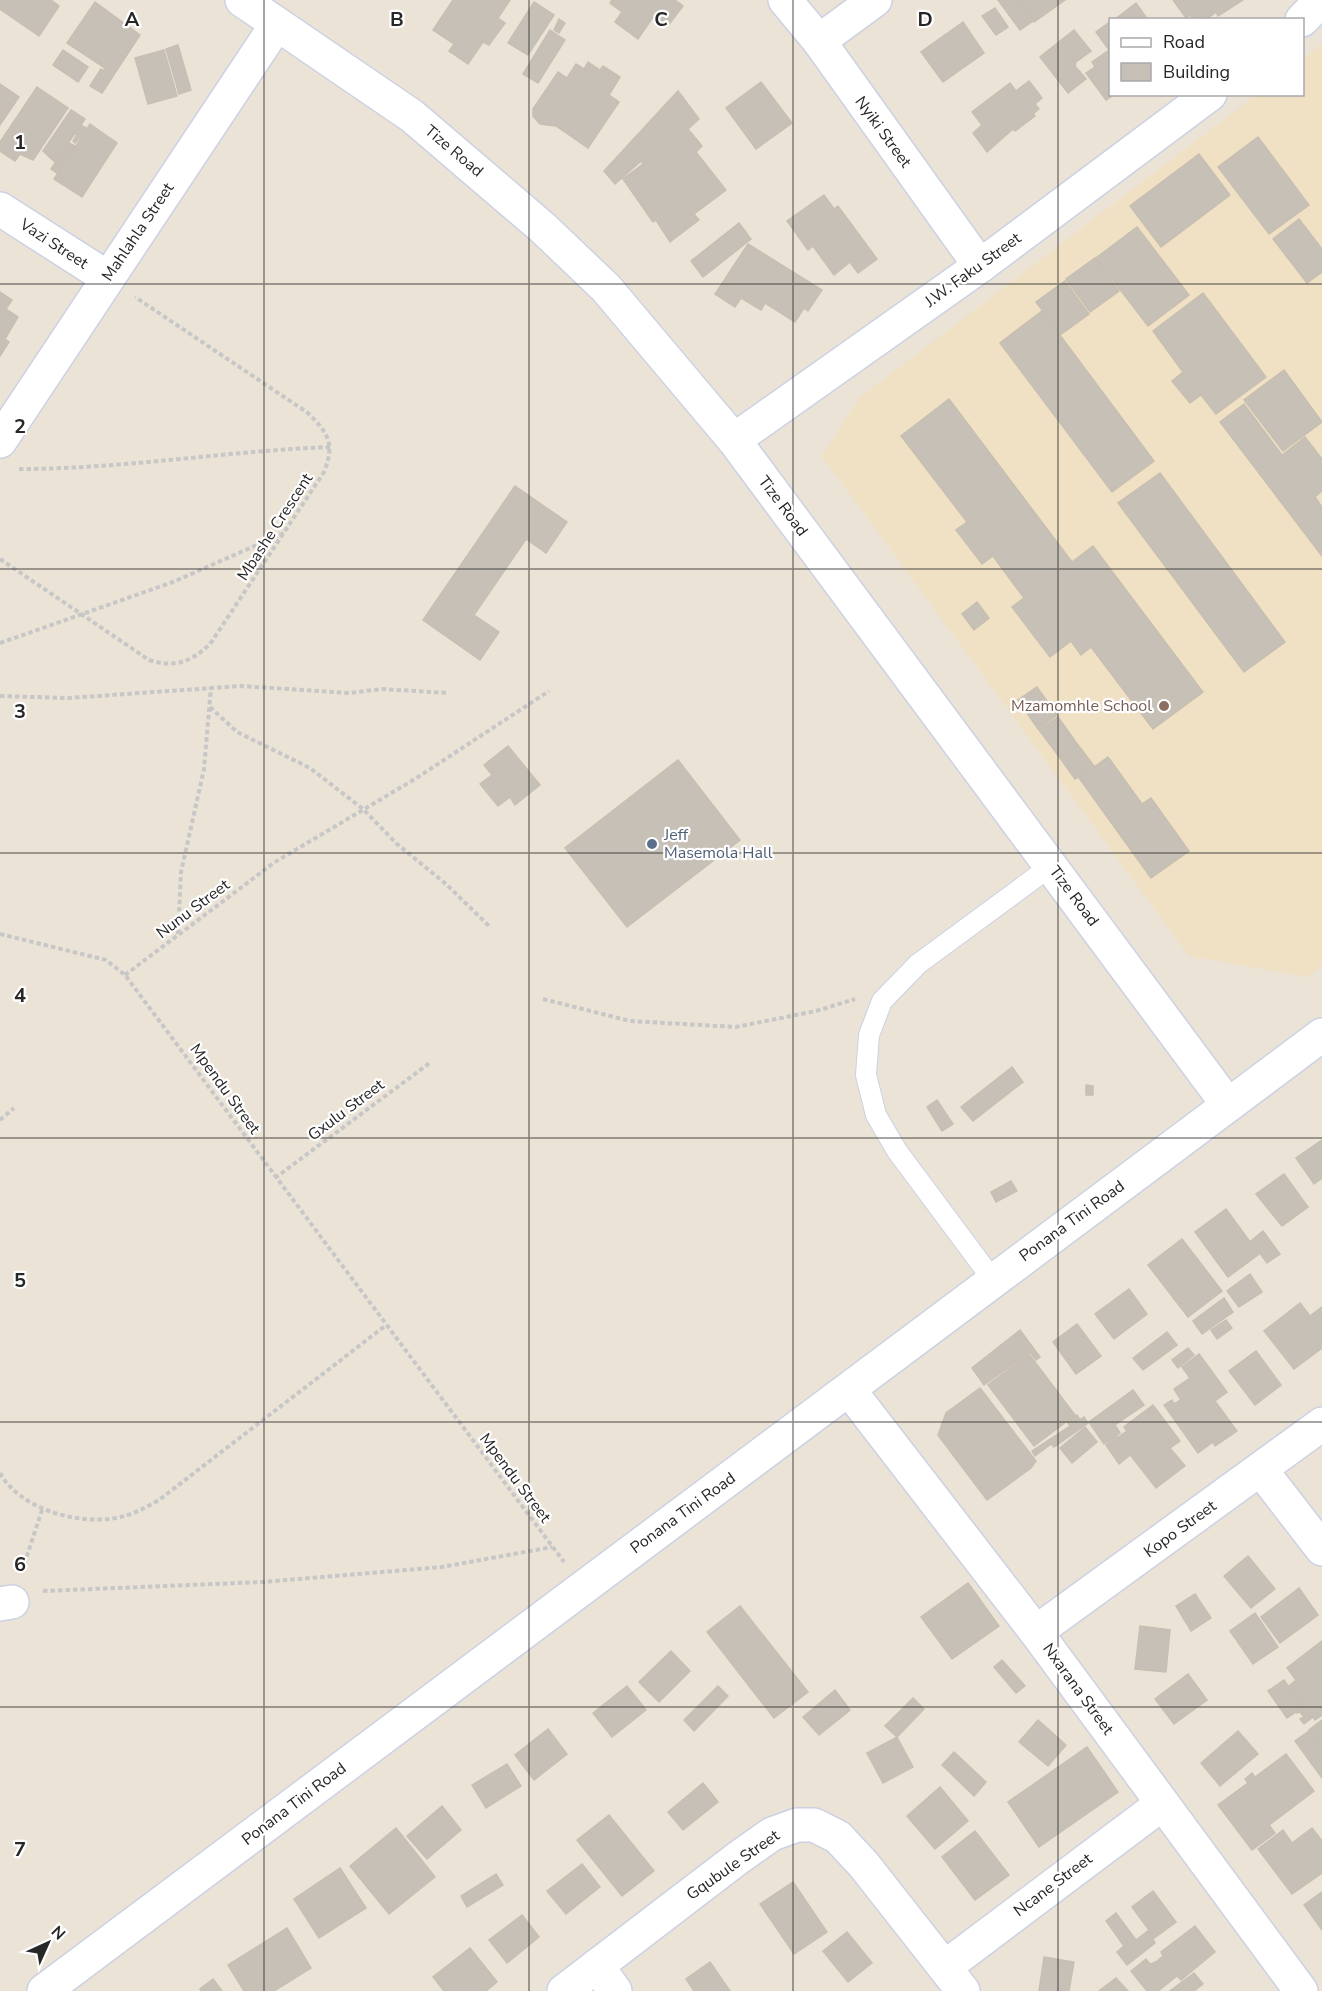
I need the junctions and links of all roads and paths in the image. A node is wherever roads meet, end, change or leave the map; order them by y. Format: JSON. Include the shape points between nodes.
{"nodes":[{"id":1,"x":242,"y":0,"type":"edge"},
{"id":2,"x":785,"y":0,"type":"edge"},
{"id":3,"x":874,"y":0,"type":"edge"},
{"id":4,"x":1321,"y":0,"type":"edge"},
{"id":5,"x":1304,"y":18,"type":"edge"},
{"id":6,"x":277,"y":24,"type":"junction"},
{"id":7,"x":819,"y":41,"type":"junction"},
{"id":8,"x":1207,"y":96,"type":"edge"},
{"id":9,"x":0,"y":209,"type":"edge"},
{"id":10,"x":980,"y":266,"type":"junction"},
{"id":11,"x":108,"y":278,"type":"junction"},
{"id":12,"x":734,"y":440,"type":"junction"},
{"id":13,"x":330,"y":447,"type":"junction"},
{"id":14,"x":5,"y":455,"type":"edge"},
{"id":15,"x":286,"y":532,"type":"junction"},
{"id":16,"x":0,"y":559,"type":"edge"},
{"id":17,"x":84,"y":615,"type":"junction"},
{"id":18,"x":0,"y":643,"type":"edge"},
{"id":19,"x":211,"y":687,"type":"junction"},
{"id":20,"x":549,"y":691,"type":"dead end"},
{"id":21,"x":448,"y":693,"type":"dead end"},
{"id":22,"x":0,"y":696,"type":"edge"},
{"id":23,"x":210,"y":707,"type":"junction"},
{"id":24,"x":363,"y":808,"type":"junction"},
{"id":25,"x":1051,"y":866,"type":"junction"},
{"id":26,"x":491,"y":928,"type":"dead end"},
{"id":27,"x":0,"y":934,"type":"edge"},
{"id":28,"x":178,"y":935,"type":"junction"},
{"id":29,"x":125,"y":975,"type":"junction"},
{"id":30,"x":898,"y":985,"type":"junction"},
{"id":31,"x":543,"y":999,"type":"dead end"},
{"id":32,"x":1322,"y":1035,"type":"edge"},
{"id":33,"x":431,"y":1062,"type":"dead end"},
{"id":34,"x":1228,"y":1105,"type":"junction"},
{"id":35,"x":14,"y":1108,"type":"dead end"},
{"id":36,"x":0,"y":1120,"type":"edge"},
{"id":37,"x":276,"y":1178,"type":"junction"},
{"id":38,"x":993,"y":1280,"type":"junction"},
{"id":39,"x":385,"y":1326,"type":"junction"},
{"id":40,"x":850,"y":1391,"type":"junction"},
{"id":41,"x":1322,"y":1424,"type":"edge"},
{"id":42,"x":1261,"y":1470,"type":"junction"},
{"id":43,"x":0,"y":1473,"type":"edge"},
{"id":44,"x":552,"y":1547,"type":"junction"},
{"id":45,"x":1322,"y":1549,"type":"edge"},
{"id":46,"x":583,"y":1587,"type":"junction"},
{"id":47,"x":17,"y":1599,"type":"edge"},
{"id":48,"x":1036,"y":1632,"type":"junction"},
{"id":49,"x":1162,"y":1804,"type":"junction"},
{"id":50,"x":606,"y":1979,"type":"edge"},
{"id":51,"x":954,"y":1979,"type":"edge"},
{"id":52,"x":44,"y":1991,"type":"edge"},
{"id":53,"x":564,"y":1991,"type":"edge"},
{"id":54,"x":1301,"y":1991,"type":"edge"}],
"edges":[{"from":1,"to":6,"type":"street","name":"Tize Road"},
{"from":2,"to":7,"type":"street","name":"Nyiki Street"},
{"from":3,"to":7,"type":"street"},
{"from":4,"to":5,"type":"street"},
{"from":6,"to":11,"type":"street","name":"Mahlahla Street"},
{"from":6,"to":12,"type":"street","name":"Tize Road","via":[[412,116],[543,228],[606,288]]},
{"from":7,"to":10,"type":"street","name":"Nyiki Street"},
{"from":8,"to":10,"type":"street","name":"J.W. Faku Street"},
{"from":9,"to":11,"type":"street","name":"Vazi Street"},
{"from":10,"to":12,"type":"street","name":"J.W. Faku Street"},
{"from":11,"to":13,"type":"path","via":[[308,413],[320,425]]},
{"from":11,"to":14,"type":"street","name":"Mahlahla Street"},
{"from":12,"to":25,"type":"street","name":"Tize Road"},
{"from":13,"to":14,"type":"path","via":[[89,467]]},
{"from":13,"to":15,"type":"path","name":"Mbashe Crescent","via":[[324,472]]},
{"from":15,"to":17,"type":"path"},
{"from":15,"to":17,"type":"path","name":"Mbashe Crescent","via":[[210,644],[184,662],[166,665],[150,660]]},
{"from":16,"to":17,"type":"path","name":"Mbashe Crescent"},
{"from":17,"to":18,"type":"path"},
{"from":19,"to":21,"type":"path","via":[[349,693],[381,688]]},
{"from":19,"to":22,"type":"path","via":[[68,698]]},
{"from":19,"to":23,"type":"path"},
{"from":20,"to":24,"type":"path","name":"Nunu Street","via":[[415,779]]},
{"from":23,"to":24,"type":"path","via":[[237,732],[310,768]]},
{"from":23,"to":28,"type":"path","via":[[204,769],[181,872]]},
{"from":24,"to":26,"type":"path","via":[[397,844]]},
{"from":24,"to":28,"type":"path","name":"Nunu Street","via":[[275,862]]},
{"from":25,"to":30,"type":"lane","via":[[918,964]]},
{"from":25,"to":34,"type":"street","name":"Tize Road"},
{"from":27,"to":29,"type":"path","name":"Mpendu Street","via":[[106,960]]},
{"from":28,"to":29,"type":"path","name":"Nunu Street"},
{"from":29,"to":37,"type":"path","name":"Mpendu Street"},
{"from":30,"to":31,"type":"path","via":[[816,1011],[736,1027],[630,1021]]},
{"from":30,"to":38,"type":"lane","via":[[882,1001],[869,1035],[866,1075],[876,1115],[897,1151]]},
{"from":32,"to":34,"type":"street","name":"Ponana Tini Road"},
{"from":33,"to":37,"type":"path","name":"Gxulu Street"},
{"from":34,"to":38,"type":"street","name":"Ponana Tini Road"},
{"from":35,"to":36,"type":"path"},
{"from":37,"to":39,"type":"path","name":"Mpendu Street"},
{"from":38,"to":40,"type":"street","name":"Ponana Tini Road"},
{"from":39,"to":43,"type":"path","via":[[159,1500],[136,1513],[115,1518],[72,1517],[37,1506],[19,1495]]},
{"from":39,"to":44,"type":"path","name":"Mpendu Street"},
{"from":40,"to":46,"type":"street","name":"Ponana Tini Road"},
{"from":40,"to":48,"type":"street","name":"Nxarana Street"},
{"from":41,"to":42,"type":"street","name":"Kopo Street"},
{"from":42,"to":45,"type":"street"},
{"from":42,"to":48,"type":"street","name":"Kopo Street"},
{"from":44,"to":46,"type":"path","name":"Mpendu Street"},
{"from":44,"to":47,"type":"path","via":[[430,1568]]},
{"from":46,"to":52,"type":"street","name":"Ponana Tini Road"},
{"from":48,"to":49,"type":"street","name":"Nxarana Street"},
{"from":49,"to":51,"type":"street","name":"Ncane Street"},
{"from":49,"to":54,"type":"street","name":"Nxarana Street"},
{"from":50,"to":51,"type":"street","name":"Gqubule Street","via":[[738,1858],[772,1834],[797,1825],[814,1825],[838,1837],[864,1865]]},
{"from":50,"to":53,"type":"street","name":"Gqubule Street"}]}
